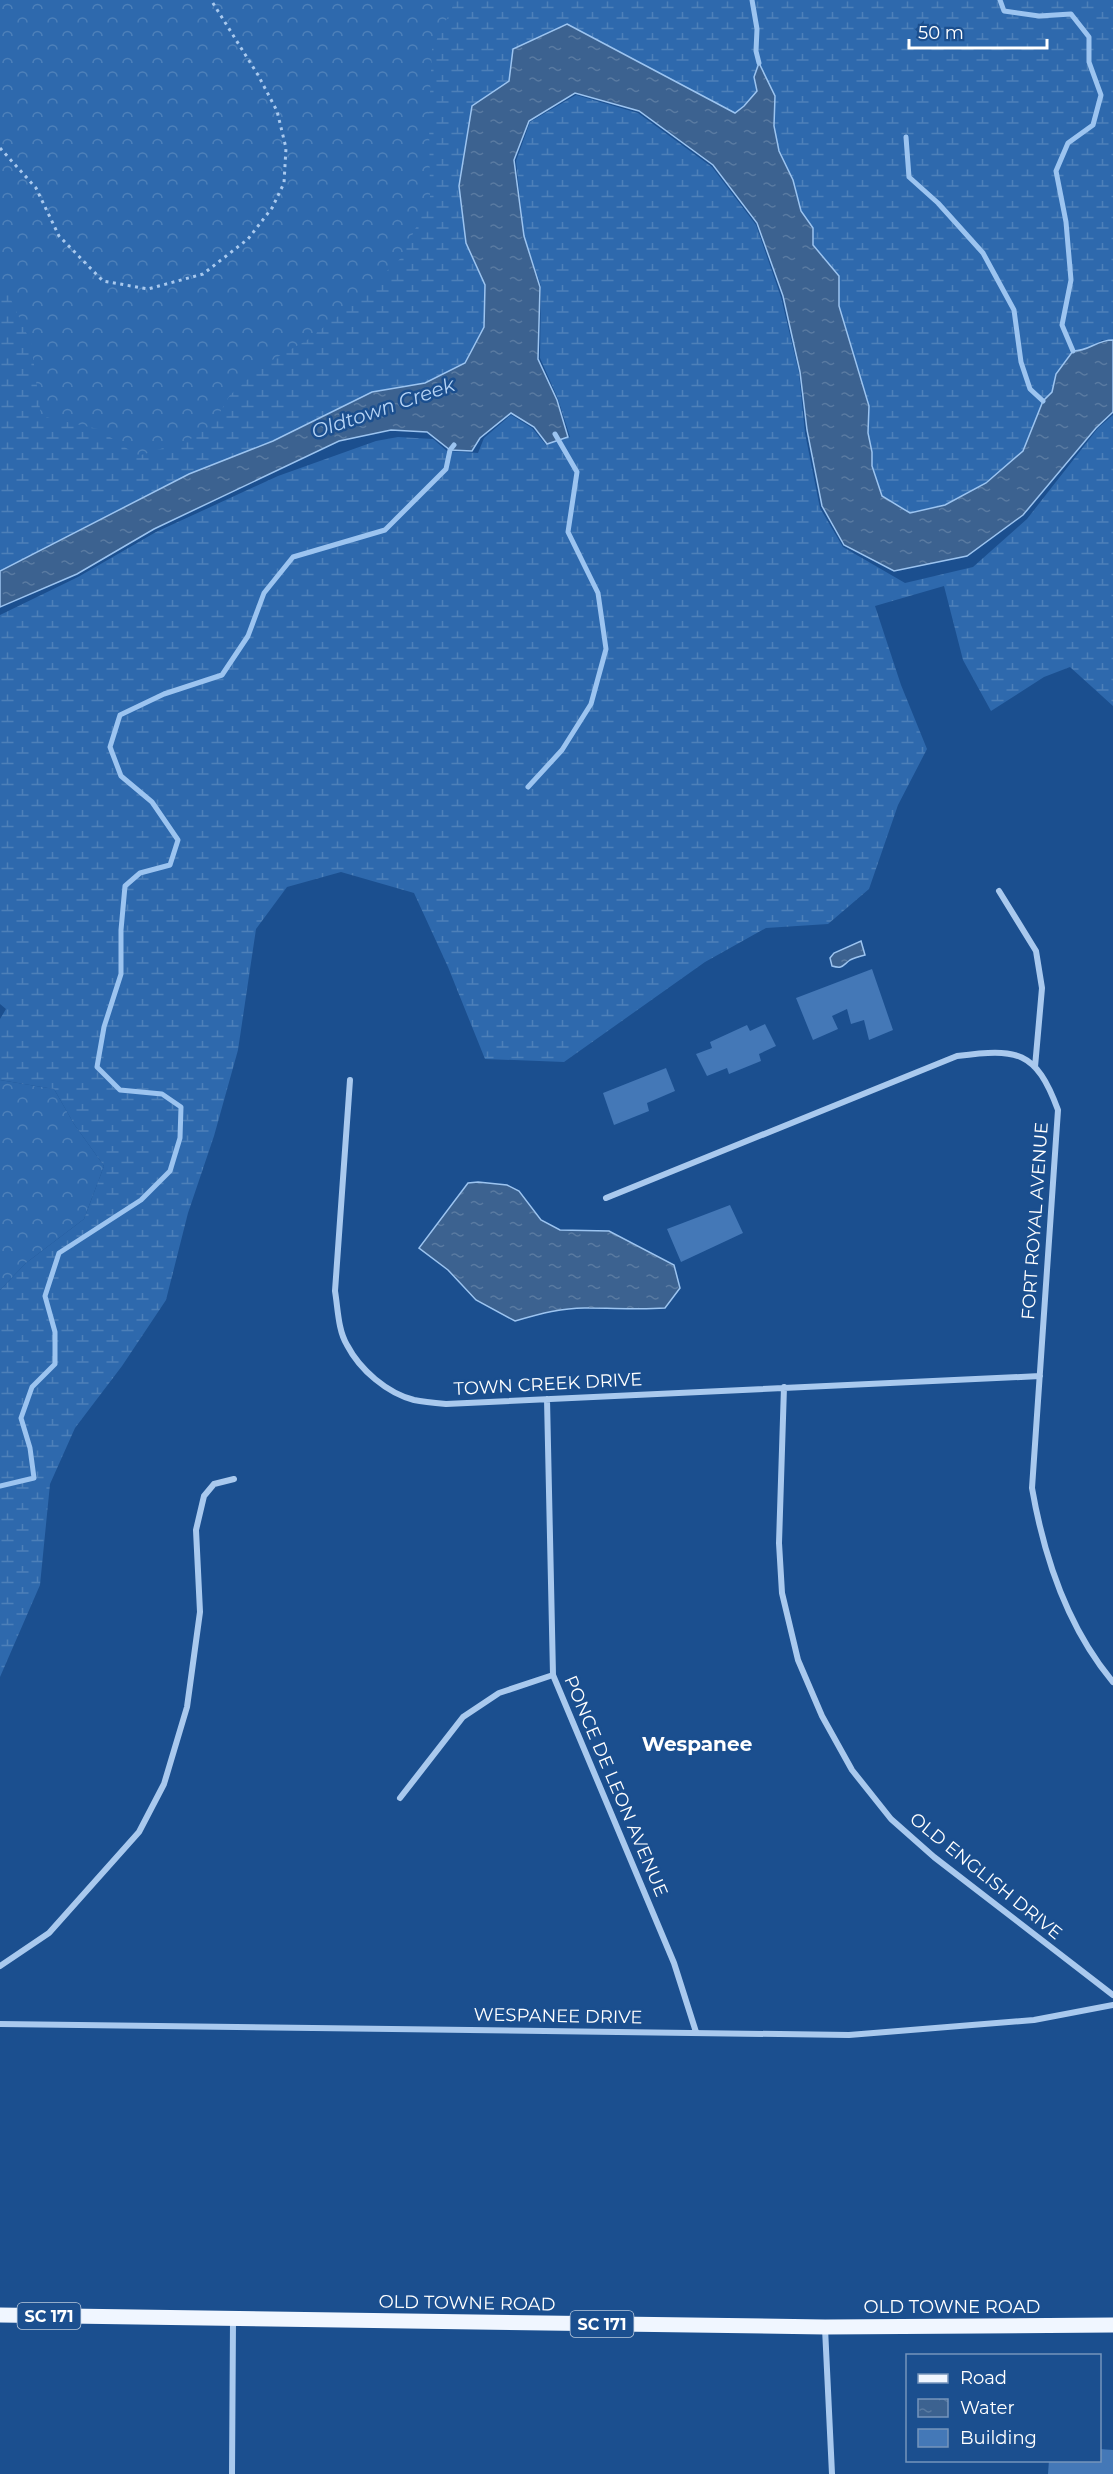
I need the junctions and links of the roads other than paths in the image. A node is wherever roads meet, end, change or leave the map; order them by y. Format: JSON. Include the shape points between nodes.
{"nodes":[{"id":1,"x":999,"y":891,"type":"dead end"},
{"id":2,"x":1035,"y":1067,"type":"junction"},
{"id":3,"x":350,"y":1080,"type":"dead end"},
{"id":4,"x":606,"y":1198,"type":"dead end"},
{"id":5,"x":1040,"y":1376,"type":"junction"},
{"id":6,"x":784,"y":1387,"type":"junction"},
{"id":7,"x":547,"y":1399,"type":"junction"},
{"id":8,"x":234,"y":1479,"type":"dead end"},
{"id":9,"x":553,"y":1675,"type":"junction"},
{"id":10,"x":1113,"y":1682,"type":"edge"},
{"id":11,"x":400,"y":1798,"type":"dead end"},
{"id":12,"x":0,"y":1966,"type":"edge"},
{"id":13,"x":1113,"y":1995,"type":"edge"},
{"id":14,"x":1113,"y":2005,"type":"edge"},
{"id":15,"x":0,"y":2024,"type":"edge"},
{"id":16,"x":696,"y":2032,"type":"junction"},
{"id":17,"x":0,"y":2315,"type":"edge"},
{"id":18,"x":232,"y":2319,"type":"junction"},
{"id":19,"x":1113,"y":2325,"type":"edge"},
{"id":20,"x":825,"y":2327,"type":"junction"},
{"id":21,"x":232,"y":2474,"type":"edge"},
{"id":22,"x":832,"y":2474,"type":"edge"}],
"edges":[{"from":1,"to":2,"type":"street","via":[[1036,951],[1042,988]]},
{"from":2,"to":4,"type":"street","name":"FORT ROYAL AVENUE","via":[[1019,1055],[993,1051],[957,1056]]},
{"from":2,"to":5,"type":"street","name":"FORT ROYAL AVENUE","via":[[1058,1110]]},
{"from":3,"to":7,"type":"street","name":"TOWN CREEK DRIVE","via":[[335,1291],[346,1345],[386,1388],[413,1400],[446,1404]]},
{"from":5,"to":6,"type":"street","name":"TOWN CREEK DRIVE"},
{"from":5,"to":10,"type":"street","name":"FORT ROYAL AVENUE","via":[[1032,1488],[1039,1531],[1077,1628]]},
{"from":6,"to":7,"type":"street","name":"TOWN CREEK DRIVE"},
{"from":6,"to":13,"type":"street","name":"OLD ENGLISH DRIVE","via":[[779,1543],[782,1593],[798,1659],[822,1716],[852,1770],[891,1819],[934,1857]]},
{"from":7,"to":9,"type":"street","name":"PONCE DE LEON AVENUE"},
{"from":8,"to":12,"type":"street","via":[[214,1484],[204,1496],[196,1530],[200,1612],[187,1707],[164,1784],[139,1832],[49,1933]]},
{"from":9,"to":11,"type":"street","via":[[499,1693],[463,1717]]},
{"from":9,"to":16,"type":"street","name":"PONCE DE LEON AVENUE","via":[[674,1963]]},
{"from":14,"to":16,"type":"street","name":"WESPANEE DRIVE","via":[[1034,2020],[849,2036]]},
{"from":15,"to":16,"type":"street","name":"WESPANEE DRIVE"},
{"from":17,"to":18,"type":"main road","name":"OLD TOWNE ROAD","number":"SC 171"},
{"from":18,"to":20,"type":"main road","name":"OLD TOWNE ROAD","number":"SC 171"},
{"from":18,"to":21,"type":"street"},
{"from":19,"to":20,"type":"main road","name":"OLD TOWNE ROAD","number":"SC 171"},
{"from":20,"to":22,"type":"street"}]}
